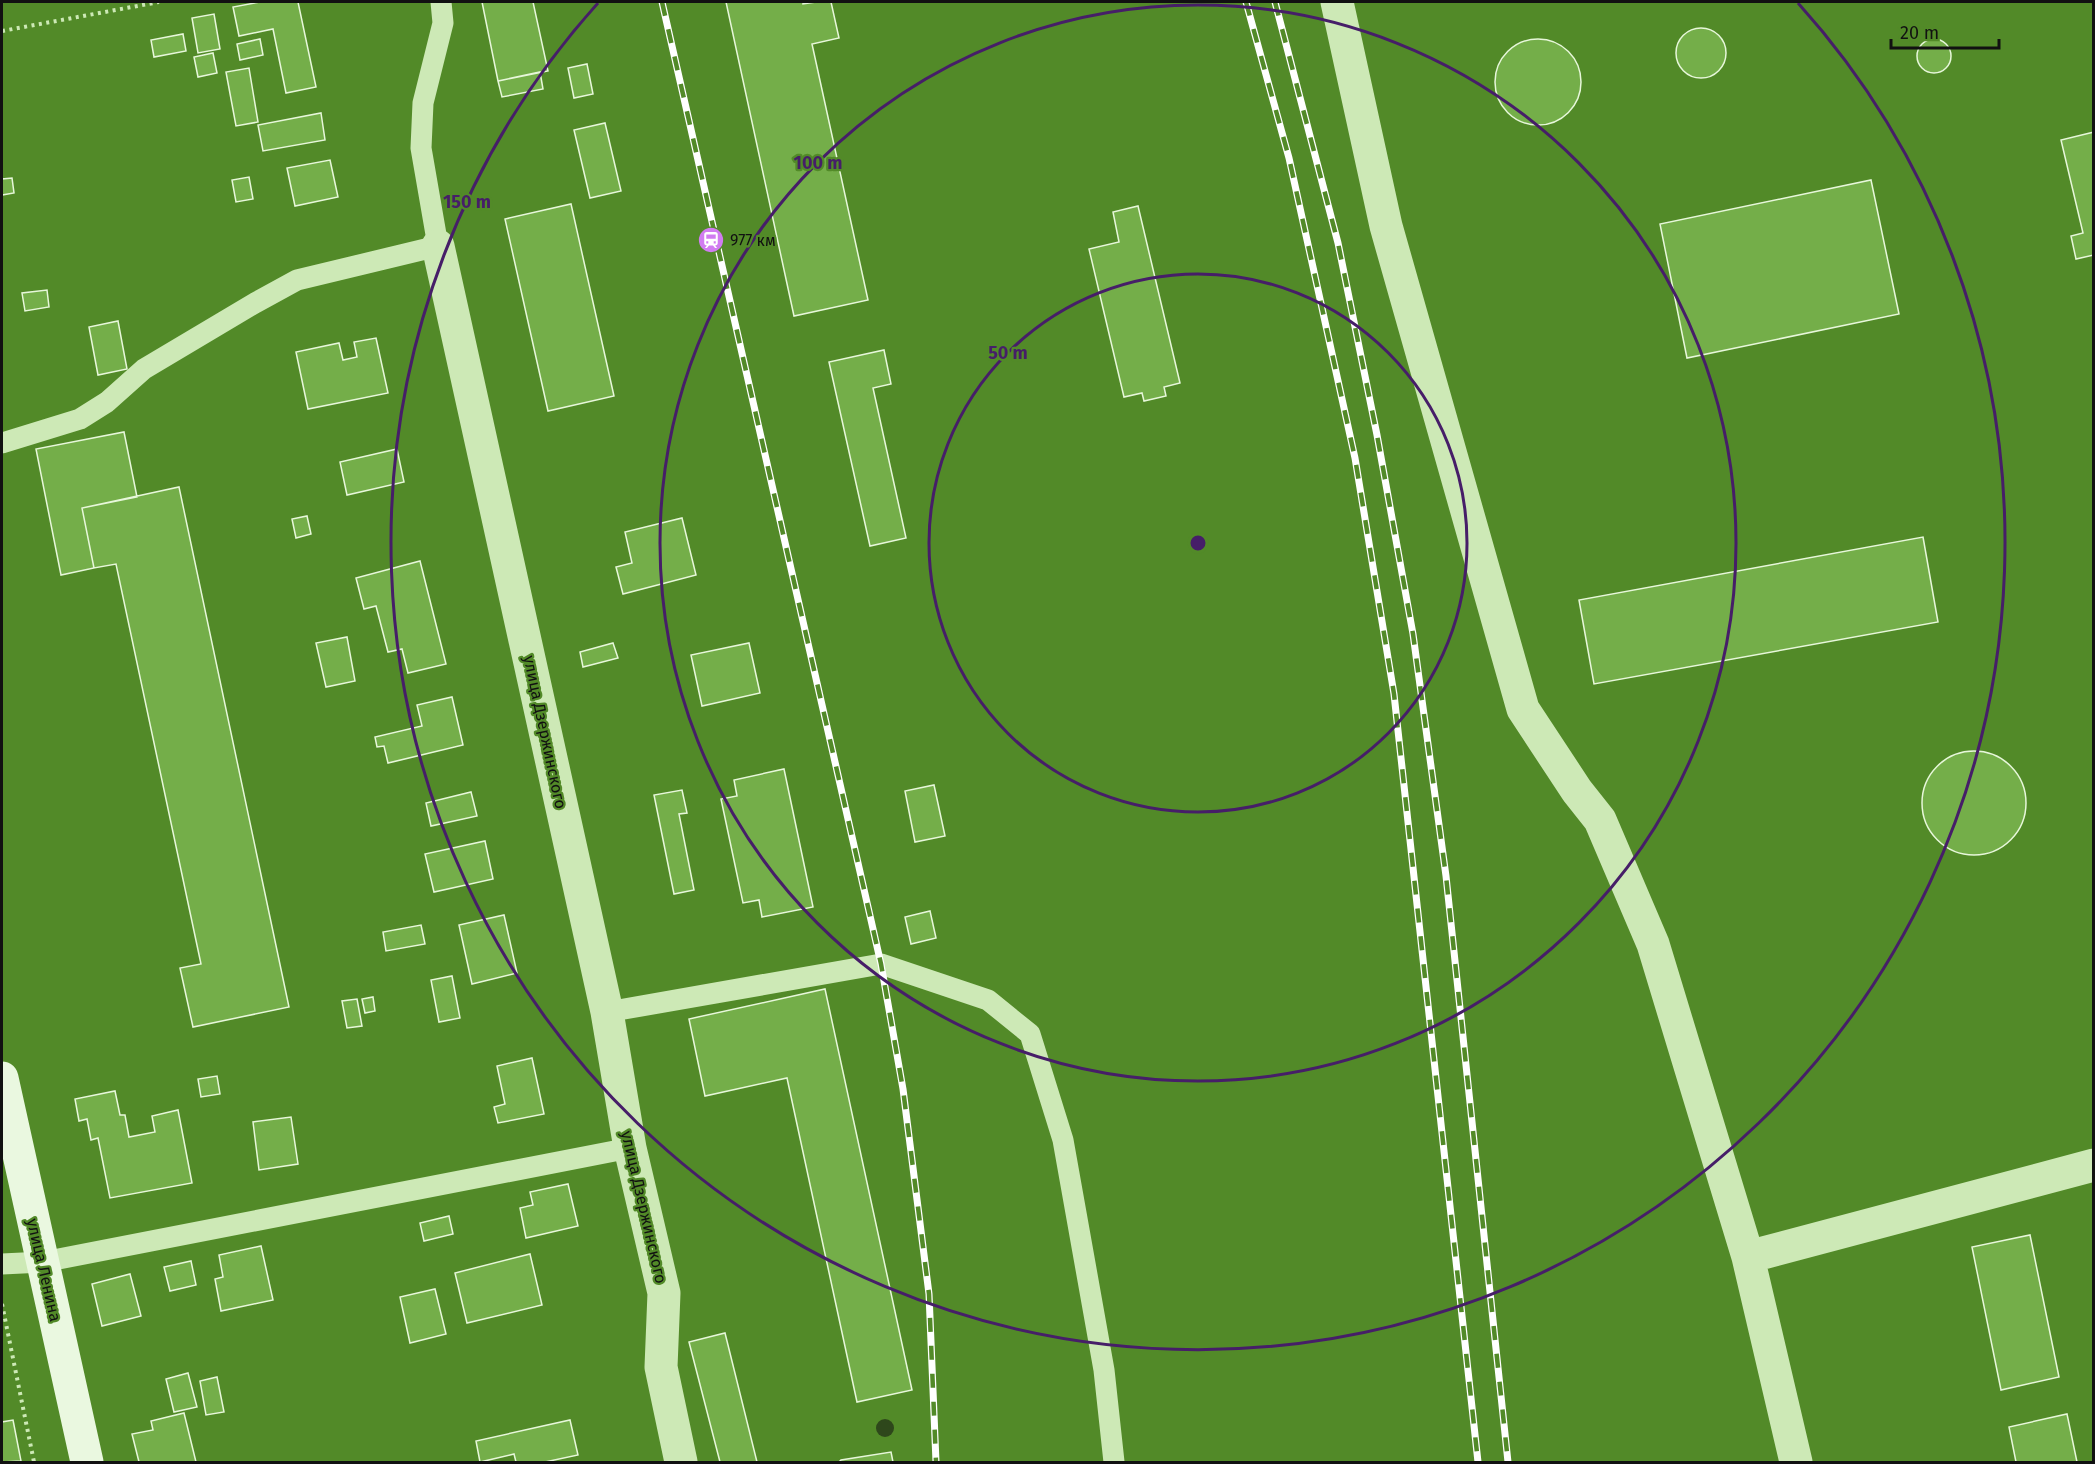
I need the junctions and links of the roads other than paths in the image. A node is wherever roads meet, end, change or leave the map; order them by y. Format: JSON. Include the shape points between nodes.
{"nodes":[{"id":1,"x":441,"y":2,"type":"edge"},
{"id":2,"x":1337,"y":2,"type":"edge"},
{"id":3,"x":438,"y":246,"type":"junction"},
{"id":4,"x":2,"y":442,"type":"edge"},
{"id":5,"x":607,"y":1012,"type":"junction"},
{"id":6,"x":2,"y":1078,"type":"edge"},
{"id":7,"x":630,"y":1148,"type":"junction"},
{"id":8,"x":2094,"y":1165,"type":"edge"},
{"id":9,"x":1748,"y":1257,"type":"junction"},
{"id":10,"x":43,"y":1262,"type":"junction"},
{"id":11,"x":2,"y":1264,"type":"edge"},
{"id":12,"x":87,"y":1462,"type":"edge"},
{"id":13,"x":681,"y":1462,"type":"edge"},
{"id":14,"x":1114,"y":1462,"type":"edge"},
{"id":15,"x":1796,"y":1462,"type":"edge"}],
"edges":[{"from":1,"to":3,"type":"lane","name":"улица Дзержинского","via":[[443,23],[423,103],[421,148]]},
{"from":2,"to":9,"type":"street","via":[[1386,226],[1523,709],[1600,820],[1653,944]]},
{"from":3,"to":4,"type":"lane","via":[[297,280],[144,369],[80,419]]},
{"from":3,"to":5,"type":"street","name":"улица Дзержинского"},
{"from":5,"to":7,"type":"street","name":"улица Дзержинского"},
{"from":5,"to":14,"type":"lane","via":[[881,964],[988,1000],[1030,1034],[1063,1140],[1104,1370]]},
{"from":6,"to":10,"type":"main road","name":"улица Ленина"},
{"from":7,"to":10,"type":"lane"},
{"from":7,"to":13,"type":"street","name":"улица Дзержинского","via":[[664,1293],[661,1367]]},
{"from":8,"to":9,"type":"street"},
{"from":9,"to":15,"type":"street"},
{"from":10,"to":11,"type":"lane"},
{"from":10,"to":12,"type":"main road","name":"улица Ленина"}]}
